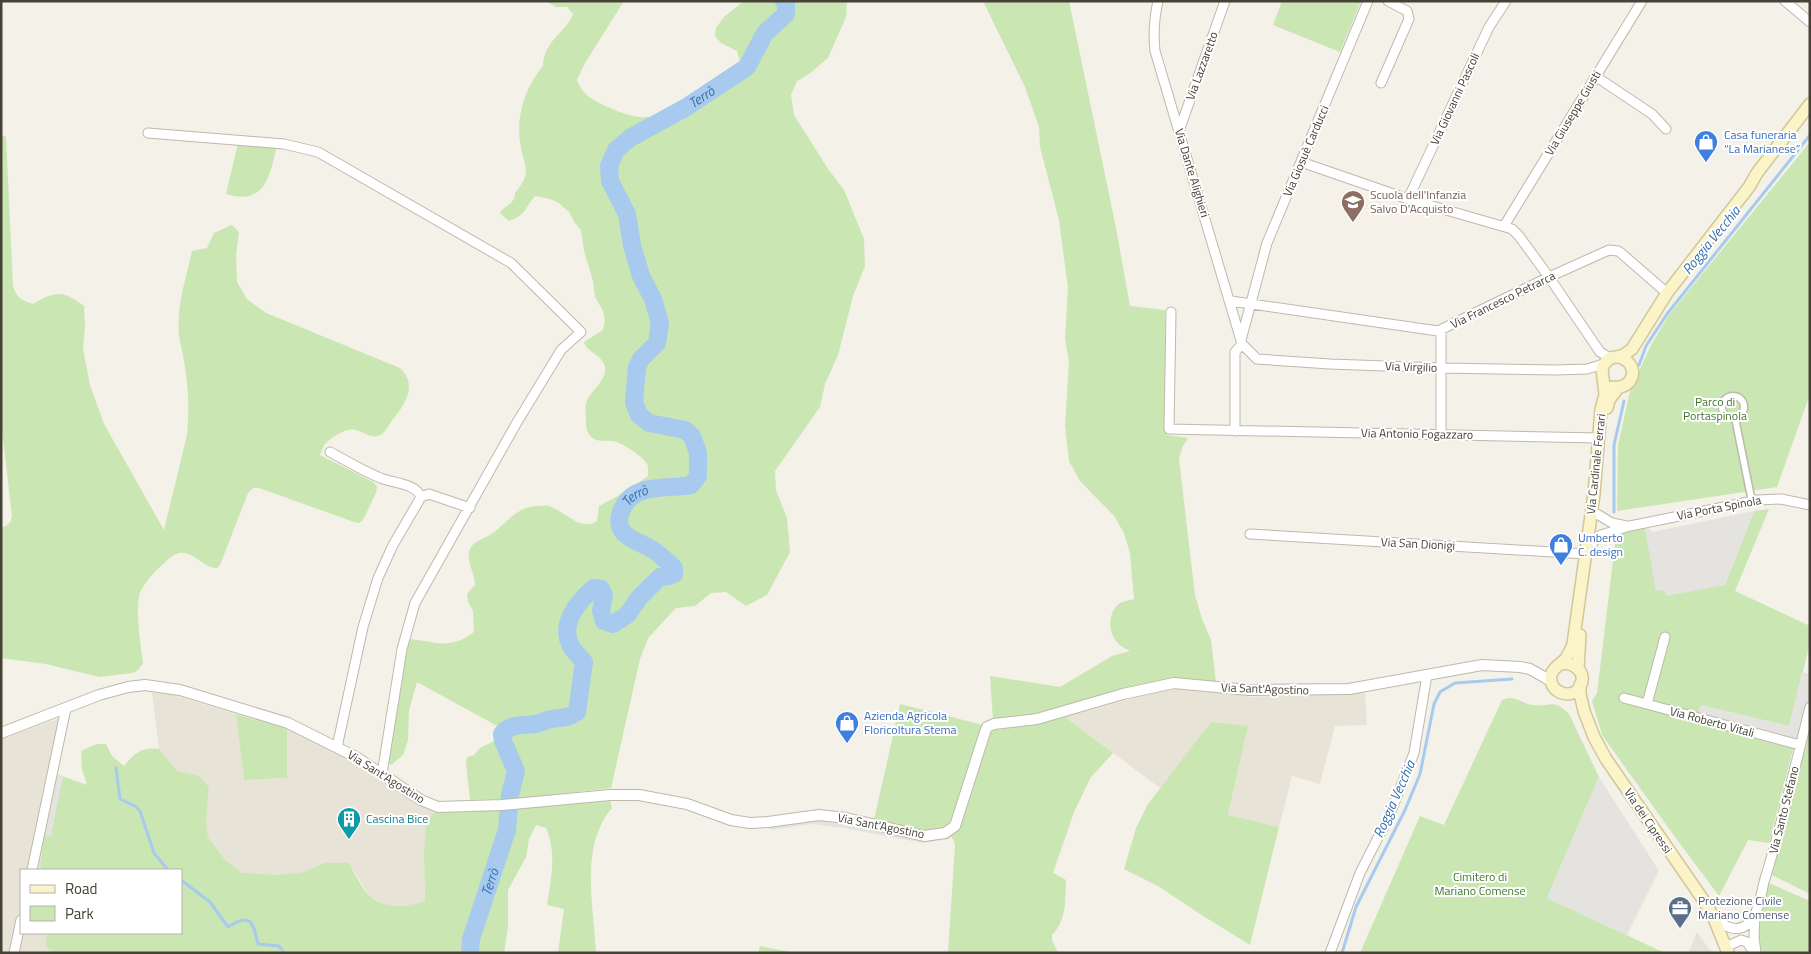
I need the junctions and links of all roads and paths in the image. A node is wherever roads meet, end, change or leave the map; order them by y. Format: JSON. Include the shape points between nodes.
{"nodes":[{"id":1,"x":1158,"y":1,"type":"edge"},
{"id":2,"x":1225,"y":1,"type":"edge"},
{"id":3,"x":1368,"y":1,"type":"edge"},
{"id":4,"x":1388,"y":1,"type":"edge"},
{"id":5,"x":1506,"y":1,"type":"edge"},
{"id":6,"x":1642,"y":1,"type":"edge"},
{"id":7,"x":1785,"y":1,"type":"edge"},
{"id":8,"x":1810,"y":22,"type":"edge"},
{"id":9,"x":1596,"y":76,"type":"junction"},
{"id":10,"x":1381,"y":83,"type":"dead end"},
{"id":11,"x":1810,"y":104,"type":"edge"},
{"id":12,"x":1810,"y":114,"type":"edge"},
{"id":13,"x":1666,"y":129,"type":"dead end"},
{"id":14,"x":1179,"y":132,"type":"junction"},
{"id":15,"x":148,"y":133,"type":"dead end"},
{"id":16,"x":1302,"y":162,"type":"junction"},
{"id":17,"x":1749,"y":187,"type":"junction"},
{"id":18,"x":1408,"y":199,"type":"junction"},
{"id":19,"x":1504,"y":226,"type":"junction"},
{"id":20,"x":1549,"y":277,"type":"junction"},
{"id":21,"x":1667,"y":293,"type":"junction"},
{"id":22,"x":1231,"y":301,"type":"junction"},
{"id":23,"x":1250,"y":304,"type":"junction"},
{"id":24,"x":1171,"y":312,"type":"dead end"},
{"id":25,"x":1441,"y":330,"type":"junction"},
{"id":26,"x":1242,"y":342,"type":"junction"},
{"id":27,"x":1632,"y":349,"type":"junction"},
{"id":28,"x":1611,"y":360,"type":"junction"},
{"id":29,"x":1631,"y":366,"type":"junction"},
{"id":30,"x":1441,"y":368,"type":"junction"},
{"id":31,"x":1587,"y":368,"type":"junction"},
{"id":32,"x":1603,"y":378,"type":"junction"},
{"id":33,"x":1618,"y":388,"type":"junction"},
{"id":34,"x":1736,"y":418,"type":"dead end"},
{"id":35,"x":1234,"y":431,"type":"junction"},
{"id":36,"x":1441,"y":434,"type":"junction"},
{"id":37,"x":1598,"y":438,"type":"junction"},
{"id":38,"x":330,"y":452,"type":"dead end"},
{"id":39,"x":421,"y":497,"type":"junction"},
{"id":40,"x":1752,"y":502,"type":"junction"},
{"id":41,"x":1810,"y":505,"type":"edge"},
{"id":42,"x":470,"y":508,"type":"junction"},
{"id":43,"x":1597,"y":514,"type":"junction"},
{"id":44,"x":1630,"y":526,"type":"junction"},
{"id":45,"x":1250,"y":534,"type":"dead end"},
{"id":46,"x":1593,"y":542,"type":"junction"},
{"id":47,"x":1586,"y":554,"type":"junction"},
{"id":48,"x":1665,"y":637,"type":"dead end"},
{"id":49,"x":1558,"y":666,"type":"junction"},
{"id":50,"x":1530,"y":669,"type":"junction"},
{"id":51,"x":1578,"y":669,"type":"junction"},
{"id":52,"x":1427,"y":676,"type":"junction"},
{"id":53,"x":1551,"y":681,"type":"junction"},
{"id":54,"x":1580,"y":685,"type":"junction"},
{"id":55,"x":1563,"y":694,"type":"junction"},
{"id":56,"x":1624,"y":698,"type":"dead end"},
{"id":57,"x":1647,"y":704,"type":"junction"},
{"id":58,"x":66,"y":708,"type":"junction"},
{"id":59,"x":1810,"y":708,"type":"edge"},
{"id":60,"x":1,"y":733,"type":"edge"},
{"id":61,"x":1800,"y":745,"type":"junction"},
{"id":62,"x":337,"y":747,"type":"junction"},
{"id":63,"x":382,"y":774,"type":"junction"},
{"id":64,"x":32,"y":869,"type":"edge"},
{"id":65,"x":1756,"y":912,"type":"junction"},
{"id":66,"x":1713,"y":916,"type":"junction"},
{"id":67,"x":20,"y":925,"type":"edge"},
{"id":68,"x":1728,"y":952,"type":"edge"},
{"id":69,"x":14,"y":953,"type":"edge"},
{"id":70,"x":1330,"y":953,"type":"edge"},
{"id":71,"x":1721,"y":953,"type":"edge"},
{"id":72,"x":1755,"y":953,"type":"edge"}],
"edges":[{"from":1,"to":14,"type":"street","name":"Via Dante Alighieri","via":[[1153,20],[1155,51]]},
{"from":2,"to":14,"type":"street","name":"Via Lazzaretto"},
{"from":3,"to":16,"type":"street","name":"Via Giosuè Carducci"},
{"from":4,"to":10,"type":"street","via":[[1407,11],[1409,19]]},
{"from":5,"to":18,"type":"street","name":"Via Giovanni Pascoli","via":[[1489,27]]},
{"from":6,"to":9,"type":"street","name":"Via Giuseppe Giusti"},
{"from":7,"to":8,"type":"street"},
{"from":9,"to":13,"type":"street","via":[[1652,114]]},
{"from":9,"to":19,"type":"street","name":"Via Giuseppe Giusti"},
{"from":11,"to":17,"type":"main road"},
{"from":12,"to":17,"type":"main road","via":[[1762,176]]},
{"from":14,"to":22,"type":"street","name":"Via Dante Alighieri"},
{"from":15,"to":42,"type":"street","via":[[284,144],[318,152],[511,263],[581,332],[561,350]]},
{"from":16,"to":18,"type":"street"},
{"from":16,"to":23,"type":"street","name":"Via Giosuè Carducci","via":[[1267,243]]},
{"from":17,"to":21,"type":"main road"},
{"from":18,"to":19,"type":"street"},
{"from":19,"to":20,"type":"street","via":[[1519,236]]},
{"from":20,"to":21,"type":"street","name":"Via Francesco Petrarca","via":[[1605,251],[1614,250]]},
{"from":20,"to":25,"type":"street","name":"Via Francesco Petrarca"},
{"from":20,"to":28,"type":"street","via":[[1600,352]]},
{"from":21,"to":27,"type":"main road"},
{"from":22,"to":23,"type":"street","name":"Via Francesco Petrarca"},
{"from":22,"to":26,"type":"street","name":"Via Dante Alighieri"},
{"from":23,"to":25,"type":"street","name":"Via Francesco Petrarca"},
{"from":23,"to":26,"type":"street","name":"Via Giosuè Carducci"},
{"from":24,"to":35,"type":"street","name":"Via Antonio Fogazzaro","via":[[1169,429]]},
{"from":25,"to":30,"type":"street"},
{"from":26,"to":30,"type":"street","name":"Via Virgilio","via":[[1257,359]]},
{"from":26,"to":35,"type":"street","via":[[1235,352]]},
{"from":27,"to":28,"type":"main road"},
{"from":27,"to":29,"type":"main road"},
{"from":28,"to":29,"type":"main road","via":[[1625,359]]},
{"from":28,"to":31,"type":"street","name":"Via Virgilio"},
{"from":28,"to":32,"type":"main road","via":[[1602,369]]},
{"from":29,"to":33,"type":"main road","via":[[1631,380]]},
{"from":30,"to":31,"type":"street","name":"Via Virgilio"},
{"from":30,"to":36,"type":"street"},
{"from":31,"to":32,"type":"street"},
{"from":32,"to":33,"type":"main road","via":[[1609,386]]},
{"from":32,"to":37,"type":"main road","name":"Via Cardinale Ferrari","via":[[1605,394]]},
{"from":33,"to":43,"type":"main road","name":"Via Cardinale Ferrari","via":[[1607,406]]},
{"from":34,"to":40,"type":"street"},
{"from":35,"to":36,"type":"street","name":"Via Antonio Fogazzaro"},
{"from":36,"to":37,"type":"street","name":"Via Antonio Fogazzaro"},
{"from":37,"to":47,"type":"main road","name":"Via Cardinale Ferrari"},
{"from":38,"to":39,"type":"street","via":[[382,479],[414,488]]},
{"from":39,"to":42,"type":"street","via":[[429,494]]},
{"from":39,"to":62,"type":"street","via":[[378,578],[363,627]]},
{"from":40,"to":41,"type":"street","name":"Via Porta Spinola","via":[[1776,499]]},
{"from":40,"to":44,"type":"street","name":"Via Porta Spinola"},
{"from":42,"to":63,"type":"street","via":[[415,603],[402,649]]},
{"from":43,"to":44,"type":"street","name":"Via Porta Spinola","via":[[1612,523]]},
{"from":43,"to":46,"type":"main road","name":"Via Cardinale Ferrari"},
{"from":44,"to":46,"type":"street","name":"Via Porta Spinola","via":[[1602,535]]},
{"from":45,"to":47,"type":"street","name":"Via San Dionigi"},
{"from":46,"to":51,"type":"main road","name":"Via Cardinale Ferrari"},
{"from":47,"to":49,"type":"main road","name":"Via Cardinale Ferrari","via":[[1573,644]]},
{"from":48,"to":57,"type":"street"},
{"from":49,"to":50,"type":"street"},
{"from":49,"to":51,"type":"main road","via":[[1570,664]]},
{"from":49,"to":53,"type":"main road","via":[[1552,672]]},
{"from":50,"to":52,"type":"street","name":"Via Sant'Agostino","via":[[1482,665]]},
{"from":50,"to":53,"type":"street"},
{"from":51,"to":54,"type":"main road","via":[[1582,678]]},
{"from":52,"to":63,"type":"street","name":"Via Sant'Agostino","via":[[1349,689],[1249,690],[1168,684],[1037,719],[994,724],[985,732],[955,826],[945,833],[924,836],[819,815],[750,823],[731,820],[687,804],[639,795],[527,804],[438,806],[421,800]]},
{"from":52,"to":70,"type":"street","via":[[1414,752],[1390,814],[1360,873]]},
{"from":53,"to":55,"type":"main road"},
{"from":54,"to":55,"type":"main road","via":[[1575,691]]},
{"from":54,"to":66,"type":"main road","name":"Via dei Cipressi","via":[[1582,706],[1606,759]]},
{"from":55,"to":71,"type":"main road","name":"Via dei Cipressi","via":[[1577,707],[1607,769],[1705,915]]},
{"from":56,"to":57,"type":"street","name":"Via Roberto Vitali"},
{"from":57,"to":61,"type":"street","name":"Via Roberto Vitali"},
{"from":58,"to":60,"type":"street","name":"Via Sant'Agostino"},
{"from":58,"to":62,"type":"street","name":"Via Sant'Agostino","via":[[128,687],[145,685],[180,690],[288,723]]},
{"from":58,"to":64,"type":"street"},
{"from":59,"to":61,"type":"street","name":"Via Santo Stefano"},
{"from":61,"to":65,"type":"street","name":"Via Santo Stefano"},
{"from":62,"to":63,"type":"street","name":"Via Sant'Agostino"},
{"from":65,"to":66,"type":"street","via":[[1746,925],[1736,929],[1725,926]]},
{"from":65,"to":72,"type":"street","name":"Via Santo Stefano"},
{"from":66,"to":68,"type":"main road","name":"Via dei Cipressi"},
{"from":67,"to":69,"type":"street"},
{"from":68,"to":72,"type":"street","via":[[1730,945],[1741,940],[1747,942]]}]}
